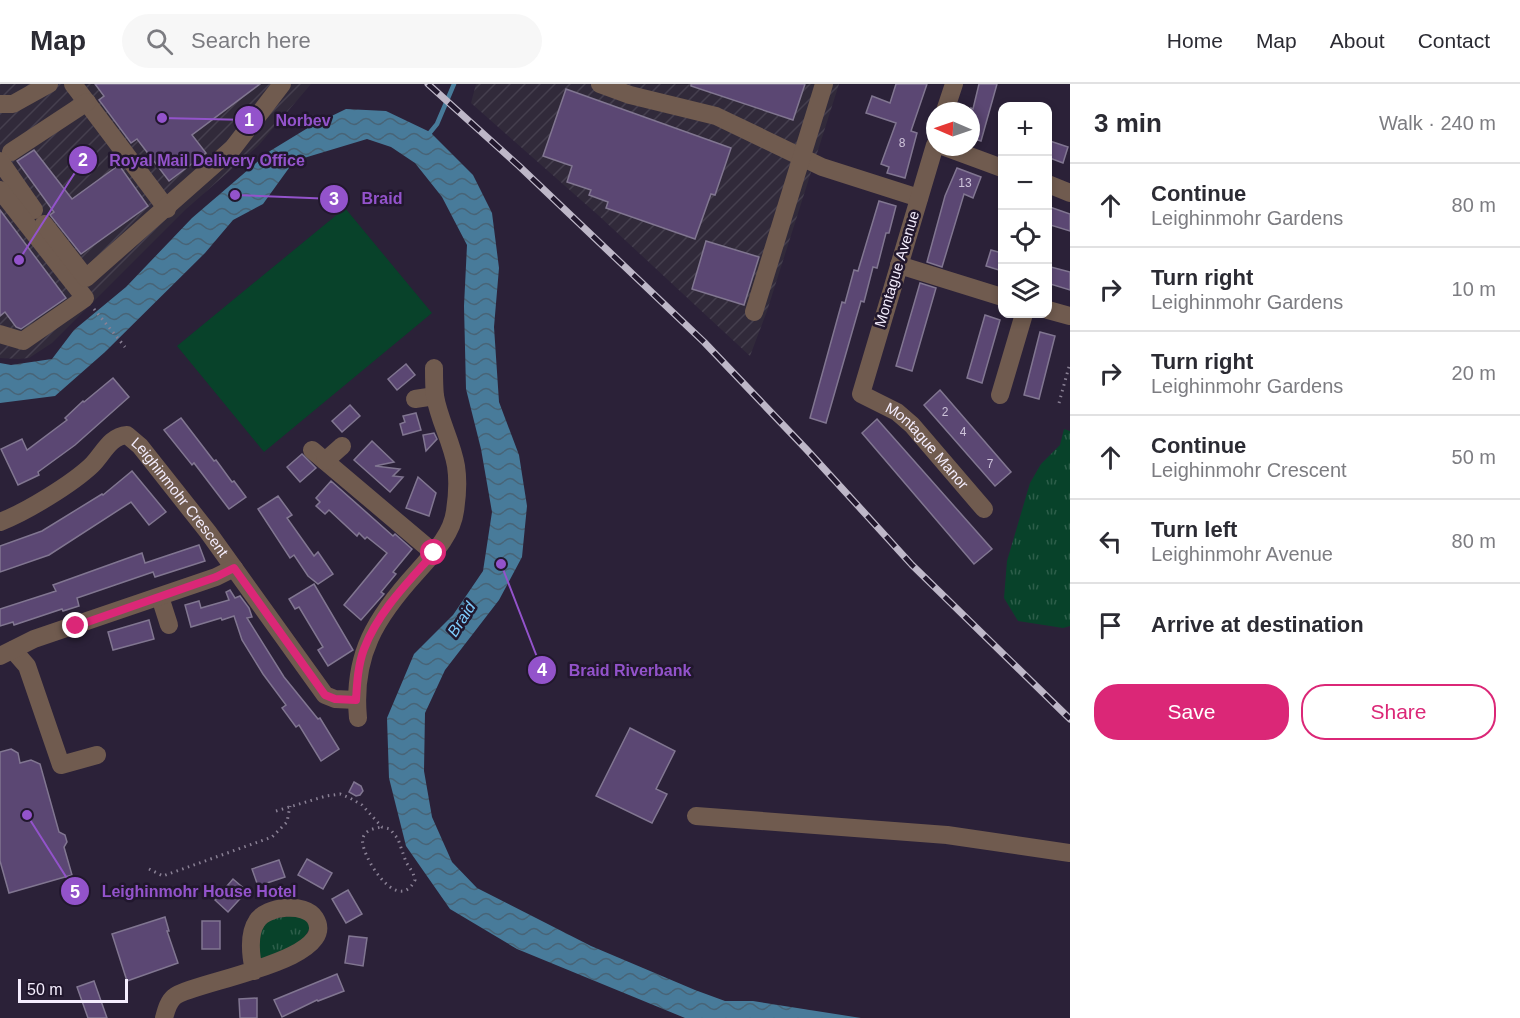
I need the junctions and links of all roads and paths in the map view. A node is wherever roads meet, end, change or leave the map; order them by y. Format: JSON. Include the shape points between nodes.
{"nodes":[{"id":1,"x":49,"y":84,"type":"edge"},
{"id":2,"x":73,"y":84,"type":"edge"},
{"id":3,"x":282,"y":84,"type":"edge"},
{"id":4,"x":600,"y":84,"type":"edge"},
{"id":5,"x":824,"y":84,"type":"edge"},
{"id":6,"x":954,"y":84,"type":"edge"},
{"id":7,"x":87,"y":102,"type":"junction"},
{"id":8,"x":948,"y":102,"type":"edge"},
{"id":9,"x":0,"y":104,"type":"edge"},
{"id":10,"x":932,"y":156,"type":"edge"},
{"id":11,"x":969,"y":156,"type":"edge"},
{"id":12,"x":6,"y":157,"type":"edge"},
{"id":13,"x":801,"y":158,"type":"junction"},
{"id":14,"x":998,"y":167,"type":"edge"},
{"id":15,"x":1052,"y":186,"type":"edge"},
{"id":16,"x":0,"y":190,"type":"edge"},
{"id":17,"x":1070,"y":193,"type":"edge"},
{"id":18,"x":919,"y":198,"type":"junction"},
{"id":19,"x":167,"y":208,"type":"junction"},
{"id":20,"x":899,"y":265,"type":"junction"},
{"id":21,"x":998,"y":296,"type":"edge"},
{"id":22,"x":87,"y":301,"type":"junction"},
{"id":23,"x":1052,"y":311,"type":"edge"},
{"id":24,"x":754,"y":312,"type":"dead end"},
{"id":25,"x":1070,"y":316,"type":"edge"},
{"id":26,"x":1023,"y":318,"type":"edge"},
{"id":27,"x":0,"y":334,"type":"edge"},
{"id":28,"x":125,"y":347,"type":"dead end"},
{"id":29,"x":1070,"y":363,"type":"edge"},
{"id":30,"x":434,"y":368,"type":"dead end"},
{"id":31,"x":861,"y":394,"type":"joint"},
{"id":32,"x":1000,"y":395,"type":"dead end"},
{"id":33,"x":435,"y":396,"type":"junction"},
{"id":34,"x":415,"y":399,"type":"dead end"},
{"id":35,"x":1059,"y":403,"type":"dead end"},
{"id":36,"x":342,"y":446,"type":"dead end"},
{"id":37,"x":984,"y":509,"type":"dead end"},
{"id":38,"x":0,"y":522,"type":"edge"},
{"id":39,"x":434,"y":553,"type":"junction"},
{"id":40,"x":234,"y":568,"type":"junction"},
{"id":41,"x":160,"y":597,"type":"junction"},
{"id":42,"x":169,"y":625,"type":"dead end"},
{"id":43,"x":6,"y":653,"type":"edge"},
{"id":44,"x":356,"y":700,"type":"junction"},
{"id":45,"x":358,"y":718,"type":"dead end"},
{"id":46,"x":97,"y":755,"type":"dead end"},
{"id":47,"x":290,"y":806,"type":"junction"},
{"id":48,"x":276,"y":811,"type":"dead end"},
{"id":49,"x":696,"y":816,"type":"dead end"},
{"id":50,"x":382,"y":827,"type":"junction"},
{"id":51,"x":1070,"y":853,"type":"edge"},
{"id":52,"x":148,"y":869,"type":"dead end"},
{"id":53,"x":254,"y":971,"type":"dead end"},
{"id":54,"x":164,"y":1018,"type":"edge"}],
"edges":[{"from":1,"to":9,"type":"street","via":[[13,104]]},
{"from":2,"to":7,"type":"street"},
{"from":3,"to":19,"type":"street","via":[[233,148]]},
{"from":4,"to":13,"type":"street","via":[[716,116]]},
{"from":5,"to":13,"type":"street"},
{"from":6,"to":8,"type":"street"},
{"from":7,"to":12,"type":"street"},
{"from":7,"to":19,"type":"street"},
{"from":10,"to":18,"type":"street","name":"Montague Avenue"},
{"from":11,"to":14,"type":"street"},
{"from":12,"to":19,"type":"street","via":[[39,217],[86,278]]},
{"from":13,"to":18,"type":"street"},
{"from":13,"to":24,"type":"street"},
{"from":15,"to":17,"type":"street"},
{"from":16,"to":22,"type":"street"},
{"from":18,"to":20,"type":"street","name":"Montague Avenue"},
{"from":20,"to":21,"type":"street"},
{"from":20,"to":31,"type":"street","name":"Montague Avenue"},
{"from":22,"to":27,"type":"street","via":[[23,341]]},
{"from":22,"to":28,"type":"path"},
{"from":23,"to":25,"type":"street"},
{"from":26,"to":32,"type":"street"},
{"from":29,"to":35,"type":"path"},
{"from":30,"to":33,"type":"street"},
{"from":31,"to":37,"type":"street","name":"Montague Manor","via":[[897,411],[912,425]]},
{"from":33,"to":34,"type":"street"},
{"from":33,"to":39,"type":"street","via":[[456,467],[455,512]]},
{"from":36,"to":39,"type":"street","via":[[319,455]]},
{"from":38,"to":40,"type":"street","name":"Leighinmohr Crescent","via":[[18,515],[83,472],[113,440],[127,435],[147,454]]},
{"from":39,"to":44,"type":"street","via":[[380,617],[363,651]]},
{"from":40,"to":41,"type":"street"},
{"from":40,"to":44,"type":"street","name":"Leighinmohr Crescent","via":[[325,695]]},
{"from":41,"to":42,"type":"street"},
{"from":41,"to":43,"type":"street","via":[[34,639]]},
{"from":43,"to":46,"type":"street","via":[[27,666],[61,765]]},
{"from":44,"to":45,"type":"street"},
{"from":47,"to":48,"type":"path"},
{"from":47,"to":50,"type":"path","via":[[340,794],[363,805]]},
{"from":47,"to":52,"type":"path","via":[[287,822],[272,837],[163,876]]},
{"from":49,"to":51,"type":"street","via":[[947,835]]},
{"from":50,"to":50,"type":"path","via":[[366,832],[362,845],[388,885],[404,891],[415,880],[413,873],[398,839],[390,829]]},
{"from":53,"to":54,"type":"street","via":[[179,994]]}]}
